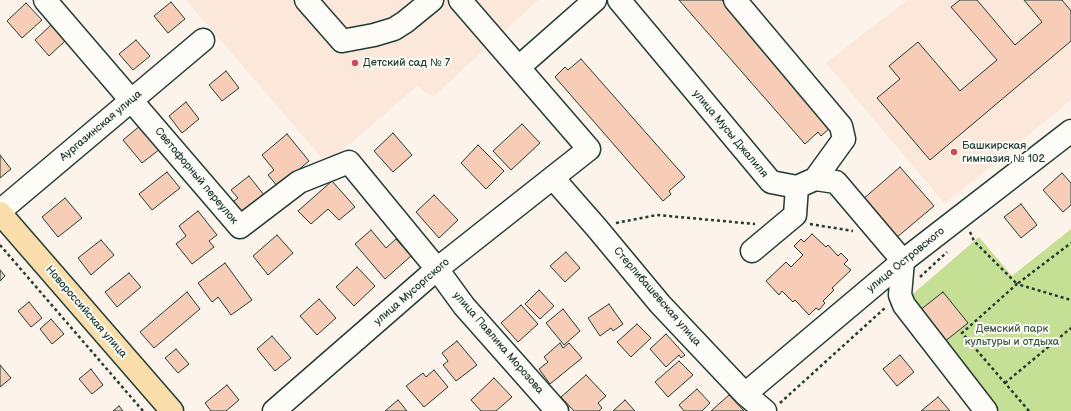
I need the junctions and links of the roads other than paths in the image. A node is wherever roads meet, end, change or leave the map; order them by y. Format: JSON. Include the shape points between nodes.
{"nodes":[{"id":1,"x":45,"y":0,"type":"edge"},
{"id":2,"x":306,"y":0,"type":"edge"},
{"id":3,"x":432,"y":0,"type":"edge"},
{"id":4,"x":460,"y":0,"type":"edge"},
{"id":5,"x":595,"y":0,"type":"edge"},
{"id":6,"x":619,"y":0,"type":"edge"},
{"id":7,"x":746,"y":4,"type":"edge"},
{"id":8,"x":203,"y":40,"type":"dead end"},
{"id":9,"x":519,"y":67,"type":"junction"},
{"id":10,"x":132,"y":100,"type":"junction"},
{"id":11,"x":1071,"y":131,"type":"edge"},
{"id":12,"x":349,"y":162,"type":"joint"},
{"id":13,"x":553,"y":178,"type":"junction"},
{"id":14,"x":806,"y":183,"type":"junction"},
{"id":15,"x":0,"y":212,"type":"edge"},
{"id":16,"x":752,"y":251,"type":"dead end"},
{"id":17,"x":904,"y":261,"type":"junction"},
{"id":18,"x":437,"y":269,"type":"junction"},
{"id":19,"x":745,"y":394,"type":"junction"},
{"id":20,"x":172,"y":411,"type":"edge"},
{"id":21,"x":274,"y":411,"type":"edge"},
{"id":22,"x":557,"y":411,"type":"edge"},
{"id":23,"x":765,"y":411,"type":"edge"},
{"id":24,"x":986,"y":411,"type":"edge"}],
"edges":[{"from":1,"to":10,"type":"street"},
{"from":2,"to":3,"type":"street","via":[[342,41],[394,29]]},
{"from":4,"to":9,"type":"street"},
{"from":5,"to":9,"type":"street"},
{"from":6,"to":14,"type":"street","name":"улица Мусы Джалиля","via":[[771,182]]},
{"from":7,"to":14,"type":"street","via":[[841,126],[844,139]]},
{"from":8,"to":10,"type":"street","name":"Аургазинская улица"},
{"from":9,"to":13,"type":"street","name":"улица Мусоргского","via":[[589,149]]},
{"from":10,"to":12,"type":"street","name":"Светофорный переулок","via":[[240,227],[299,182]]},
{"from":10,"to":15,"type":"street","name":"Аургазинская улица"},
{"from":11,"to":17,"type":"street","name":"улица Островского"},
{"from":12,"to":18,"type":"street","name":"улица Павлика Морозова"},
{"from":13,"to":18,"type":"street","name":"улица Мусоргского"},
{"from":13,"to":19,"type":"street","name":"Стерлибашевская улица","via":[[660,304]]},
{"from":14,"to":16,"type":"street","via":[[794,215]]},
{"from":14,"to":17,"type":"street","name":"улица Мусы Джалиля","via":[[836,182]]},
{"from":15,"to":20,"type":"main road","name":"Новороссийская улица"},
{"from":17,"to":19,"type":"street","name":"улица Островского"},
{"from":17,"to":24,"type":"street","via":[[900,295],[904,305]]},
{"from":18,"to":21,"type":"street","name":"улица Мусоргского"},
{"from":18,"to":22,"type":"street","name":"улица Павлика Морозова","via":[[464,306]]},
{"from":19,"to":23,"type":"street","name":"Стерлибашевская улица"}]}
